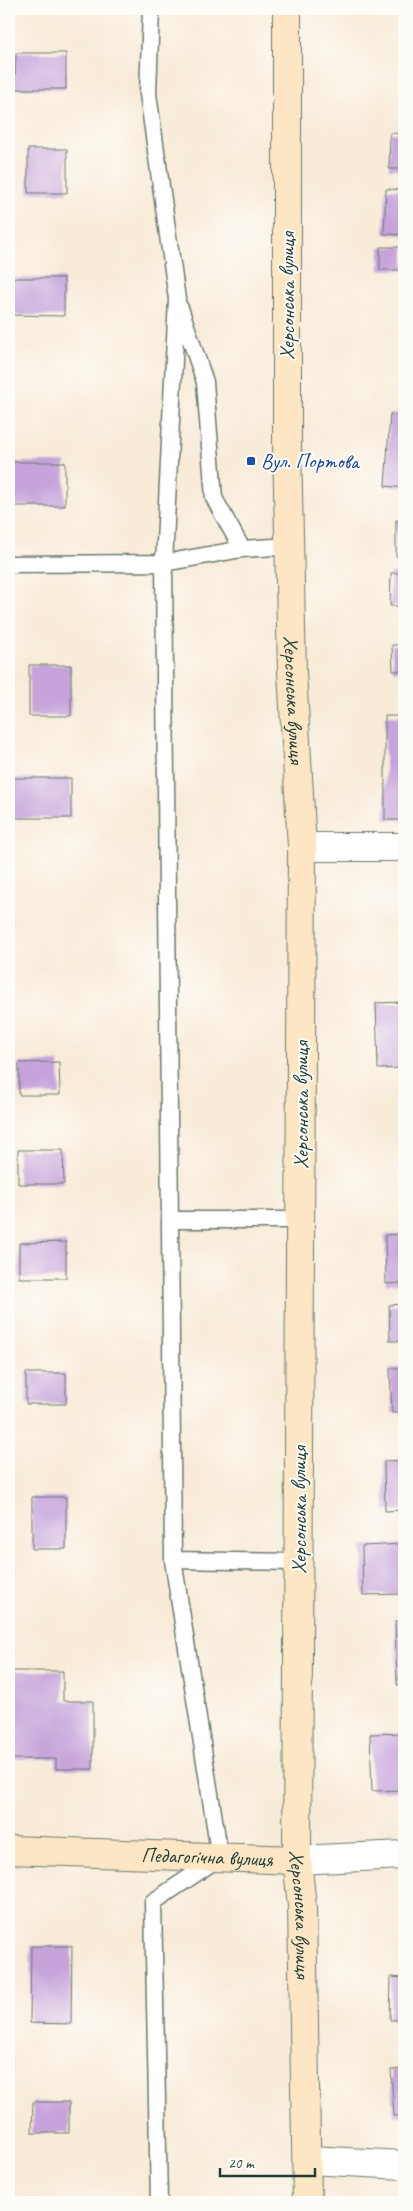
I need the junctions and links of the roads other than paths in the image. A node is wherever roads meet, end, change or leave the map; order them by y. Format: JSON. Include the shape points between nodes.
{"nodes":[{"id":1,"x":151,"y":9,"type":"edge"},
{"id":2,"x":287,"y":9,"type":"edge"},
{"id":3,"x":177,"y":299,"type":"junction"},
{"id":4,"x":291,"y":546,"type":"junction"},
{"id":5,"x":242,"y":549,"type":"junction"},
{"id":6,"x":164,"y":563,"type":"junction"},
{"id":7,"x":9,"y":564,"type":"edge"},
{"id":8,"x":302,"y":847,"type":"junction"},
{"id":9,"x":404,"y":847,"type":"edge"},
{"id":10,"x":170,"y":1220,"type":"junction"},
{"id":11,"x":300,"y":1220,"type":"junction"},
{"id":12,"x":173,"y":1560,"type":"junction"},
{"id":13,"x":299,"y":1562,"type":"junction"},
{"id":14,"x":9,"y":1850,"type":"edge"},
{"id":15,"x":404,"y":1855,"type":"edge"},
{"id":16,"x":220,"y":1857,"type":"junction"},
{"id":17,"x":297,"y":1860,"type":"junction"},
{"id":18,"x":308,"y":2160,"type":"junction"},
{"id":19,"x":404,"y":2165,"type":"edge"},
{"id":20,"x":160,"y":2202,"type":"edge"},
{"id":21,"x":307,"y":2202,"type":"edge"}],
"edges":[{"from":1,"to":3,"type":"lane","via":[[148,94]]},
{"from":2,"to":4,"type":"main road","name":"Херсонська вулиця","via":[[287,446]]},
{"from":3,"to":5,"type":"lane","via":[[205,382],[214,498]]},
{"from":3,"to":6,"type":"lane"},
{"from":4,"to":5,"type":"lane"},
{"from":4,"to":8,"type":"main road","name":"Херсонська вулиця","via":[[292,672]]},
{"from":5,"to":6,"type":"lane"},
{"from":6,"to":7,"type":"lane"},
{"from":6,"to":10,"type":"lane"},
{"from":8,"to":9,"type":"street"},
{"from":8,"to":11,"type":"main road","name":"Херсонська вулиця"},
{"from":10,"to":11,"type":"lane"},
{"from":10,"to":12,"type":"lane"},
{"from":11,"to":13,"type":"main road","name":"Херсонська вулиця"},
{"from":12,"to":13,"type":"lane"},
{"from":12,"to":16,"type":"lane"},
{"from":13,"to":17,"type":"main road","name":"Херсонська вулиця"},
{"from":14,"to":16,"type":"main road","name":"Педагогічна вулиця"},
{"from":15,"to":17,"type":"street","name":"Педагогічна вулиця"},
{"from":16,"to":17,"type":"main road","name":"Педагогічна вулиця"},
{"from":16,"to":20,"type":"lane","via":[[153,1902]]},
{"from":17,"to":18,"type":"main road","name":"Херсонська вулиця","via":[[302,1906]]},
{"from":18,"to":19,"type":"street"},
{"from":18,"to":21,"type":"main road","name":"Херсонська вулиця"}]}
